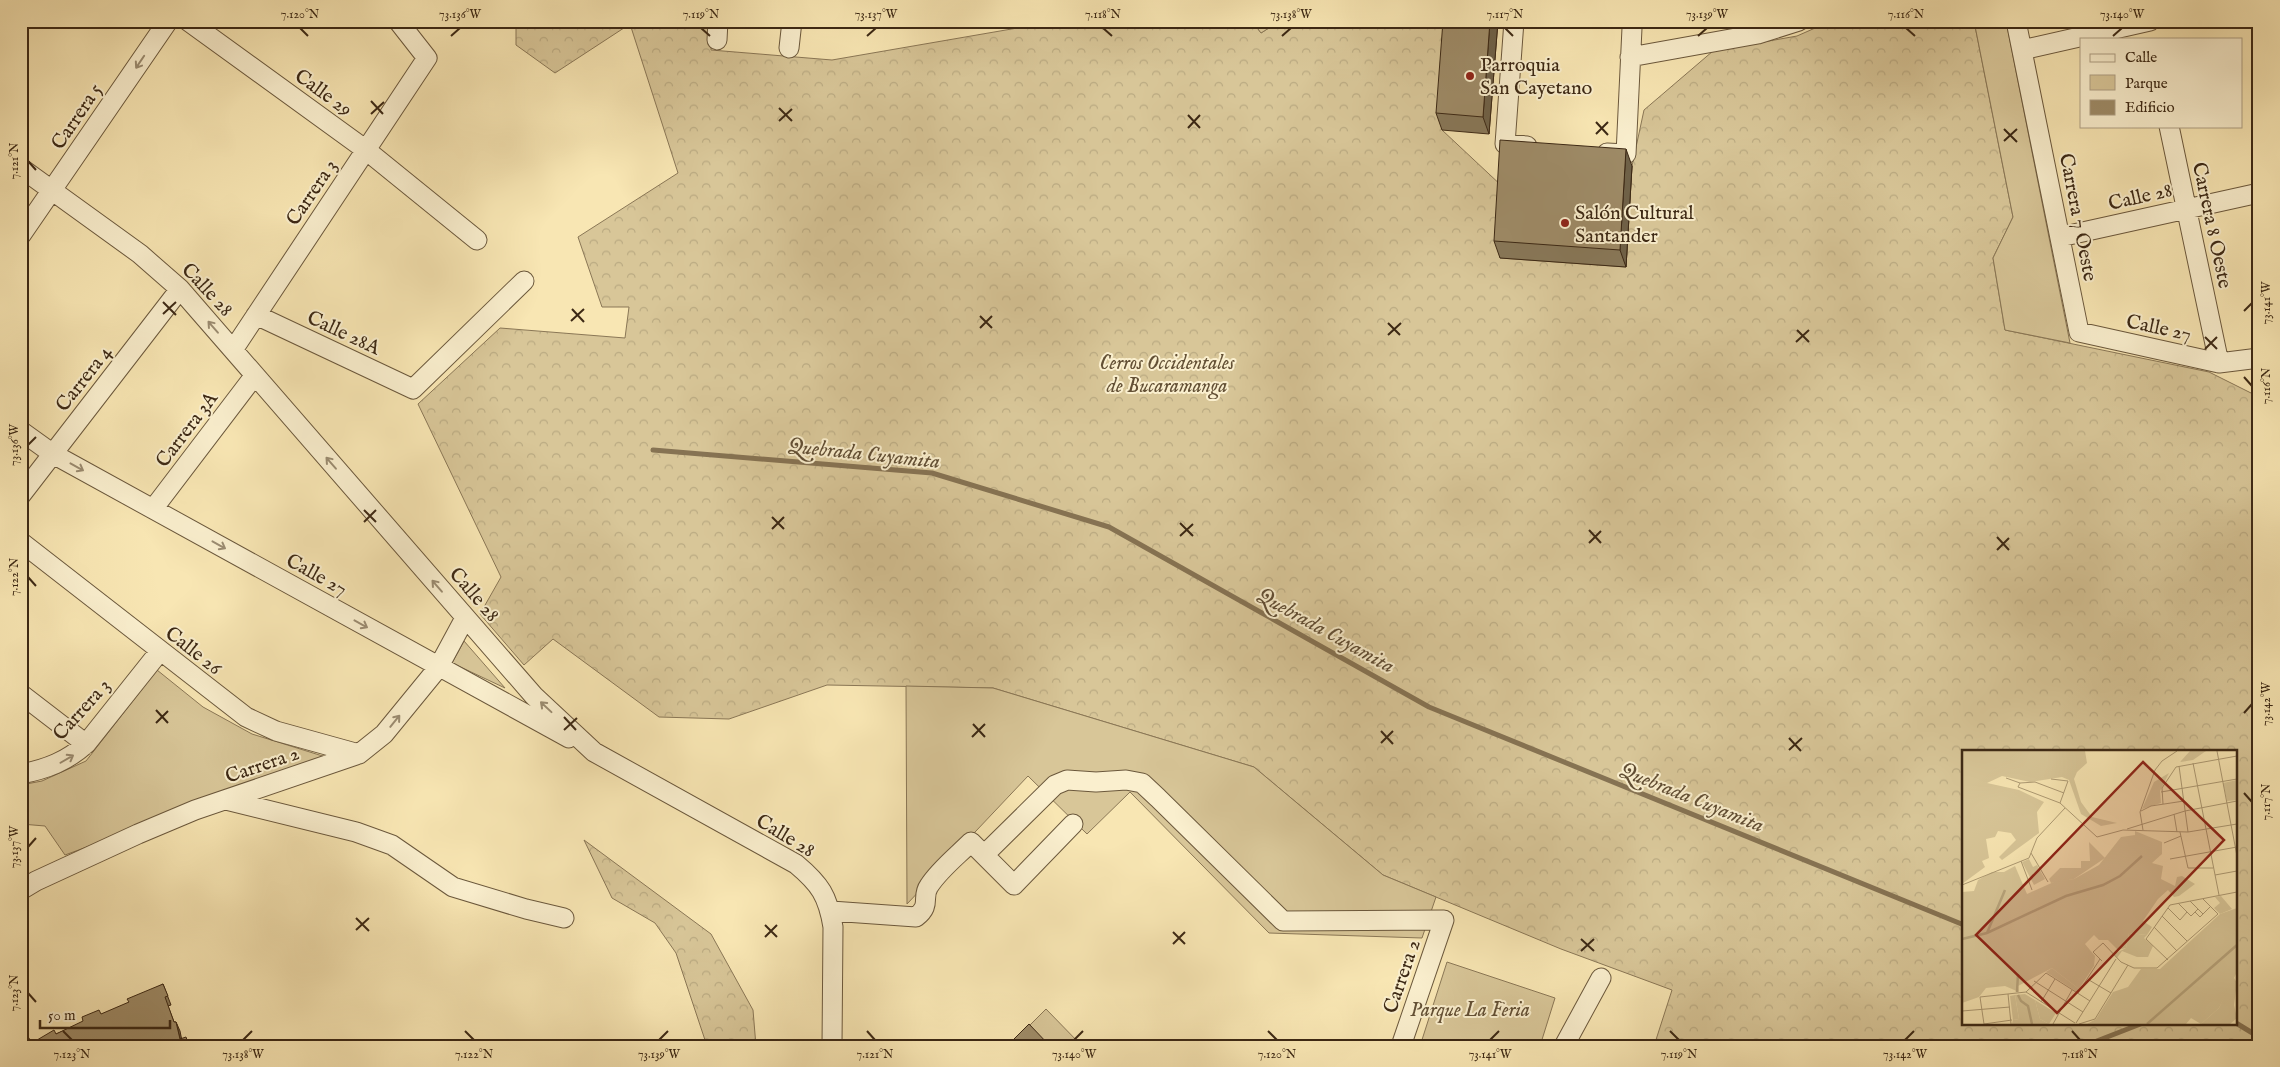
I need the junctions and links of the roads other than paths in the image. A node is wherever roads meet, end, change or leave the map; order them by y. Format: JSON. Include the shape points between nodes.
{"nodes":[{"id":1,"x":168,"y":21,"type":"edge"},
{"id":2,"x":188,"y":21,"type":"edge"},
{"id":3,"x":398,"y":21,"type":"edge"},
{"id":4,"x":792,"y":21,"type":"edge"},
{"id":5,"x":1514,"y":21,"type":"edge"},
{"id":6,"x":1799,"y":21,"type":"edge"},
{"id":7,"x":2016,"y":21,"type":"edge"},
{"id":8,"x":2148,"y":21,"type":"edge"},
{"id":9,"x":1632,"y":28,"type":"dead end"},
{"id":10,"x":2151,"y":38,"type":"edge"},
{"id":11,"x":789,"y":48,"type":"dead end"},
{"id":12,"x":2022,"y":50,"type":"junction"},
{"id":13,"x":1630,"y":57,"type":"junction"},
{"id":14,"x":2169,"y":128,"type":"edge"},
{"id":15,"x":1542,"y":147,"type":"edge"},
{"id":16,"x":366,"y":150,"type":"junction"},
{"id":17,"x":1589,"y":151,"type":"edge"},
{"id":18,"x":21,"y":168,"type":"edge"},
{"id":19,"x":53,"y":191,"type":"junction"},
{"id":20,"x":2259,"y":193,"type":"edge"},
{"id":21,"x":2187,"y":209,"type":"junction"},
{"id":22,"x":21,"y":235,"type":"edge"},
{"id":23,"x":2060,"y":237,"type":"junction"},
{"id":24,"x":477,"y":240,"type":"dead end"},
{"id":25,"x":524,"y":281,"type":"dead end"},
{"id":26,"x":180,"y":289,"type":"junction"},
{"id":27,"x":256,"y":315,"type":"junction"},
{"id":28,"x":2079,"y":332,"type":"joint"},
{"id":29,"x":233,"y":350,"type":"junction"},
{"id":30,"x":2259,"y":358,"type":"edge"},
{"id":31,"x":2219,"y":363,"type":"junction"},
{"id":32,"x":255,"y":375,"type":"junction"},
{"id":33,"x":21,"y":431,"type":"edge"},
{"id":34,"x":53,"y":454,"type":"junction"},
{"id":35,"x":21,"y":495,"type":"edge"},
{"id":36,"x":153,"y":509,"type":"junction"},
{"id":37,"x":21,"y":542,"type":"edge"},
{"id":38,"x":465,"y":618,"type":"junction"},
{"id":39,"x":160,"y":651,"type":"junction"},
{"id":40,"x":439,"y":666,"type":"junction"},
{"id":41,"x":21,"y":694,"type":"edge"},
{"id":42,"x":86,"y":744,"type":"junction"},
{"id":43,"x":594,"y":752,"type":"junction"},
{"id":44,"x":359,"y":754,"type":"junction"},
{"id":45,"x":21,"y":774,"type":"edge"},
{"id":46,"x":226,"y":800,"type":"junction"},
{"id":47,"x":1073,"y":824,"type":"dead end"},
{"id":48,"x":984,"y":855,"type":"junction"},
{"id":49,"x":21,"y":890,"type":"edge"},
{"id":50,"x":831,"y":911,"type":"junction"},
{"id":51,"x":564,"y":918,"type":"dead end"},
{"id":52,"x":1600,"y":978,"type":"dead end"},
{"id":53,"x":832,"y":1046,"type":"edge"},
{"id":54,"x":1401,"y":1046,"type":"edge"},
{"id":55,"x":1564,"y":1046,"type":"edge"}],
"edges":[{"from":1,"to":19,"type":"street","name":"Carrera 5","one_way":true},
{"from":2,"to":16,"type":"street","name":"Calle 29"},
{"from":3,"to":16,"type":"street","name":"Carrera 3","via":[[427,58]]},
{"from":4,"to":11,"type":"street"},
{"from":5,"to":15,"type":"street","via":[[1505,144]]},
{"from":6,"to":13,"type":"street","via":[[1758,34]]},
{"from":7,"to":12,"type":"street","name":"Carrera 7 Oeste"},
{"from":8,"to":10,"type":"street"},
{"from":8,"to":12,"type":"street"},
{"from":9,"to":13,"type":"street"},
{"from":12,"to":23,"type":"street","name":"Carrera 7 Oeste"},
{"from":13,"to":17,"type":"street","via":[[1626,154]]},
{"from":14,"to":21,"type":"street","name":"Carrera 8 Oeste"},
{"from":16,"to":24,"type":"street","name":"Calle 29"},
{"from":16,"to":27,"type":"street","name":"Carrera 3"},
{"from":18,"to":19,"type":"street","name":"Calle 28"},
{"from":19,"to":22,"type":"street","name":"Carrera 5"},
{"from":19,"to":26,"type":"street","name":"Calle 28","via":[[140,254]]},
{"from":20,"to":21,"type":"street","name":"Calle 28"},
{"from":21,"to":23,"type":"street","name":"Calle 28"},
{"from":21,"to":31,"type":"street","name":"Carrera 8 Oeste"},
{"from":23,"to":28,"type":"street","name":"Carrera 7 Oeste"},
{"from":25,"to":27,"type":"street","name":"Calle 28A","via":[[413,389]]},
{"from":29,"to":26,"type":"street","name":"Calle 28","one_way":true},
{"from":26,"to":34,"type":"street","name":"Carrera 4"},
{"from":27,"to":29,"type":"street","name":"Carrera 3"},
{"from":28,"to":31,"type":"street","name":"Calle 27"},
{"from":29,"to":32,"type":"street","name":"Calle 28"},
{"from":30,"to":31,"type":"street","name":"Calle 27"},
{"from":32,"to":36,"type":"street","name":"Carrera 3A"},
{"from":38,"to":32,"type":"street","name":"Calle 28","one_way":true},
{"from":33,"to":34,"type":"street","name":"Calle 27"},
{"from":34,"to":35,"type":"street","name":"Carrera 4"},
{"from":34,"to":36,"type":"street","name":"Calle 27","one_way":true},
{"from":36,"to":40,"type":"street","name":"Calle 27","one_way":true},
{"from":37,"to":39,"type":"street","name":"Calle 26"},
{"from":38,"to":40,"type":"street","name":"Carrera 2"},
{"from":43,"to":38,"type":"street","name":"Calle 28","one_way":true,"via":[[527,688]]},
{"from":39,"to":42,"type":"street","name":"Carrera 3"},
{"from":39,"to":44,"type":"street","name":"Calle 26","via":[[246,717],[276,732]]},
{"from":40,"to":43,"type":"street","name":"Calle 27"},
{"from":44,"to":40,"type":"street","name":"Carrera 2","one_way":true,"via":[[384,734]]},
{"from":41,"to":42,"type":"street"},
{"from":45,"to":42,"type":"street","name":"Carrera 3","one_way":true,"via":[[72,757]]},
{"from":43,"to":50,"type":"street","name":"Calle 28","via":[[796,864],[819,885]]},
{"from":44,"to":46,"type":"street","name":"Carrera 2"},
{"from":46,"to":49,"type":"street","name":"Carrera 2","via":[[138,834]]},
{"from":46,"to":51,"type":"street","via":[[392,845],[454,887],[526,910]]},
{"from":47,"to":48,"type":"street","via":[[1014,885]]},
{"from":48,"to":50,"type":"street","via":[[970,842],[928,887],[926,905],[916,917]]},
{"from":48,"to":54,"type":"street","name":"Carrera 2","via":[[1055,786],[1067,780],[1126,780],[1142,783],[1283,921],[1444,920]]},
{"from":50,"to":53,"type":"street","name":"Calle 28","via":[[834,946]]},
{"from":52,"to":55,"type":"street"}]}
